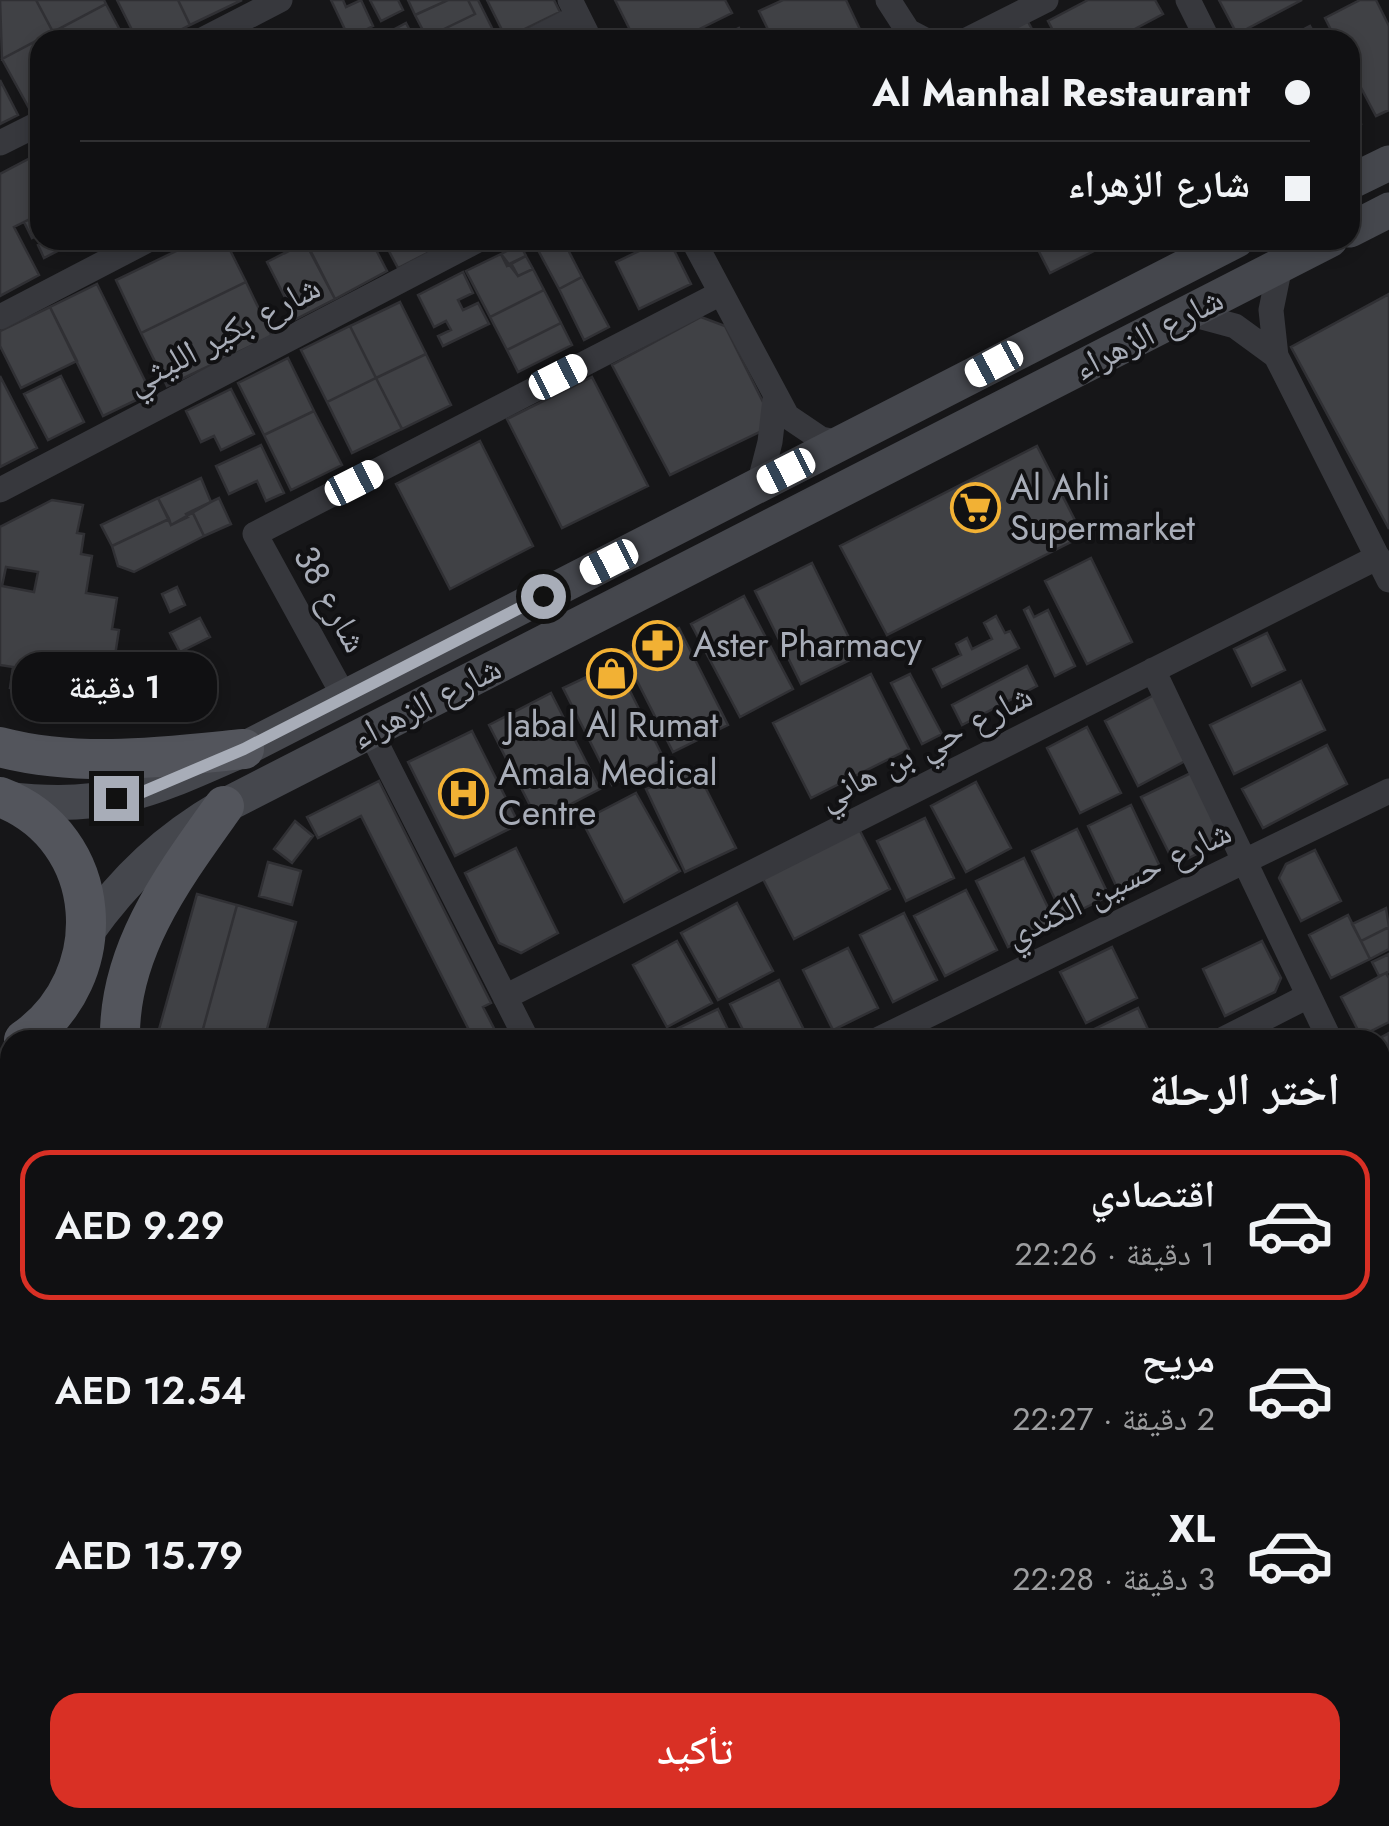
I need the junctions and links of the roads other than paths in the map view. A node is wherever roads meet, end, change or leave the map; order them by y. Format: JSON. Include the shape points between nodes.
{"nodes":[{"id":1,"x":280,"y":0,"type":"edge"},
{"id":2,"x":888,"y":0,"type":"edge"},
{"id":3,"x":1046,"y":0,"type":"edge"},
{"id":4,"x":1188,"y":0,"type":"edge"},
{"id":5,"x":574,"y":8,"type":"edge"},
{"id":6,"x":222,"y":30,"type":"edge"},
{"id":7,"x":546,"y":30,"type":"edge"},
{"id":8,"x":912,"y":30,"type":"edge"},
{"id":9,"x":987,"y":30,"type":"edge"},
{"id":10,"x":1203,"y":30,"type":"edge"},
{"id":11,"x":30,"y":128,"type":"edge"},
{"id":12,"x":0,"y":143,"type":"edge"},
{"id":13,"x":1389,"y":162,"type":"edge"},
{"id":14,"x":1360,"y":177,"type":"edge"},
{"id":15,"x":1389,"y":210,"type":"edge"},
{"id":16,"x":1360,"y":225,"type":"edge"},
{"id":17,"x":129,"y":250,"type":"edge"},
{"id":18,"x":459,"y":250,"type":"edge"},
{"id":19,"x":699,"y":250,"type":"edge"},
{"id":20,"x":1218,"y":250,"type":"edge"},
{"id":21,"x":1311,"y":250,"type":"edge"},
{"id":22,"x":1280,"y":266,"type":"junction"},
{"id":23,"x":721,"y":293,"type":"junction"},
{"id":24,"x":1187,"y":313,"type":"junction"},
{"id":25,"x":0,"y":317,"type":"edge"},
{"id":26,"x":1276,"y":356,"type":"junction"},
{"id":27,"x":775,"y":399,"type":"junction"},
{"id":28,"x":840,"y":443,"type":"junction"},
{"id":29,"x":759,"y":485,"type":"junction"},
{"id":30,"x":0,"y":490,"type":"edge"},
{"id":31,"x":1383,"y":568,"type":"edge"},
{"id":32,"x":1153,"y":670,"type":"junction"},
{"id":33,"x":344,"y":698,"type":"junction"},
{"id":34,"x":370,"y":731,"type":"junction"},
{"id":35,"x":0,"y":748,"type":"edge"},
{"id":36,"x":244,"y":749,"type":"junction"},
{"id":37,"x":1389,"y":791,"type":"edge"},
{"id":38,"x":3,"y":798,"type":"edge"},
{"id":39,"x":224,"y":806,"type":"junction"},
{"id":40,"x":1244,"y":861,"type":"junction"},
{"id":41,"x":87,"y":932,"type":"junction"},
{"id":42,"x":76,"y":981,"type":"junction"},
{"id":43,"x":1308,"y":996,"type":"junction"},
{"id":44,"x":505,"y":997,"type":"junction"},
{"id":45,"x":37,"y":1030,"type":"edge"},
{"id":46,"x":77,"y":1030,"type":"edge"},
{"id":47,"x":121,"y":1030,"type":"edge"},
{"id":48,"x":521,"y":1030,"type":"edge"},
{"id":49,"x":898,"y":1030,"type":"edge"},
{"id":50,"x":1242,"y":1030,"type":"edge"},
{"id":51,"x":1325,"y":1030,"type":"edge"}],
"edges":[{"from":1,"to":6,"type":"street"},
{"from":2,"to":8,"type":"street"},
{"from":3,"to":9,"type":"street"},
{"from":4,"to":10,"type":"street"},
{"from":5,"to":7,"type":"street"},
{"from":11,"to":12,"type":"street"},
{"from":13,"to":14,"type":"main road"},
{"from":15,"to":16,"type":"main road"},
{"from":17,"to":25,"type":"street"},
{"from":18,"to":30,"type":"street","name":"شارع بكير الليثي"},
{"from":19,"to":23,"type":"street"},
{"from":20,"to":28,"type":"main road","name":"شارع الزهراء"},
{"from":21,"to":22,"type":"main road","name":"شارع الزهراء"},
{"from":22,"to":24,"type":"main road","name":"شارع الزهراء"},
{"from":22,"to":26,"type":"street","via":[[1271,310]]},
{"from":23,"to":27,"type":"street"},
{"from":23,"to":33,"type":"street","name":"شارع 38","via":[[255,534]]},
{"from":24,"to":26,"type":"street","via":[[1235,326]]},
{"from":24,"to":34,"type":"main road","name":"شارع الزهراء"},
{"from":26,"to":31,"type":"street"},
{"from":27,"to":28,"type":"street","via":[[802,430]]},
{"from":27,"to":29,"type":"street"},
{"from":28,"to":29,"type":"main road","name":"شارع الزهراء"},
{"from":29,"to":33,"type":"main road","name":"شارع الزهراء"},
{"from":31,"to":32,"type":"street","name":"شارع حي بن هاني"},
{"from":32,"to":40,"type":"street"},
{"from":32,"to":44,"type":"street","name":"شارع حي بن هاني"},
{"from":33,"to":36,"type":"main road","name":"شارع الزهراء"},
{"from":34,"to":39,"type":"main road","name":"شارع الزهراء"},
{"from":34,"to":44,"type":"street"},
{"from":35,"to":36,"type":"main road","via":[[128,760]]},
{"from":36,"to":38,"type":"main road","name":"شارع الزهراء","via":[[138,794],[95,803]]},
{"from":37,"to":40,"type":"street","name":"شارع حسين الكندي"},
{"from":38,"to":41,"type":"main road","via":[[58,839],[85,898]]},
{"from":39,"to":41,"type":"main road","name":"شارع الزهراء","via":[[147,860]]},
{"from":39,"to":47,"type":"main road","via":[[144,929],[127,979]]},
{"from":40,"to":43,"type":"street"},
{"from":40,"to":49,"type":"street","name":"شارع حسين الكندي"},
{"from":41,"to":42,"type":"main road"},
{"from":42,"to":45,"type":"main road"},
{"from":42,"to":46,"type":"main road"},
{"from":43,"to":50,"type":"street"},
{"from":43,"to":51,"type":"street"},
{"from":44,"to":48,"type":"street"}]}
